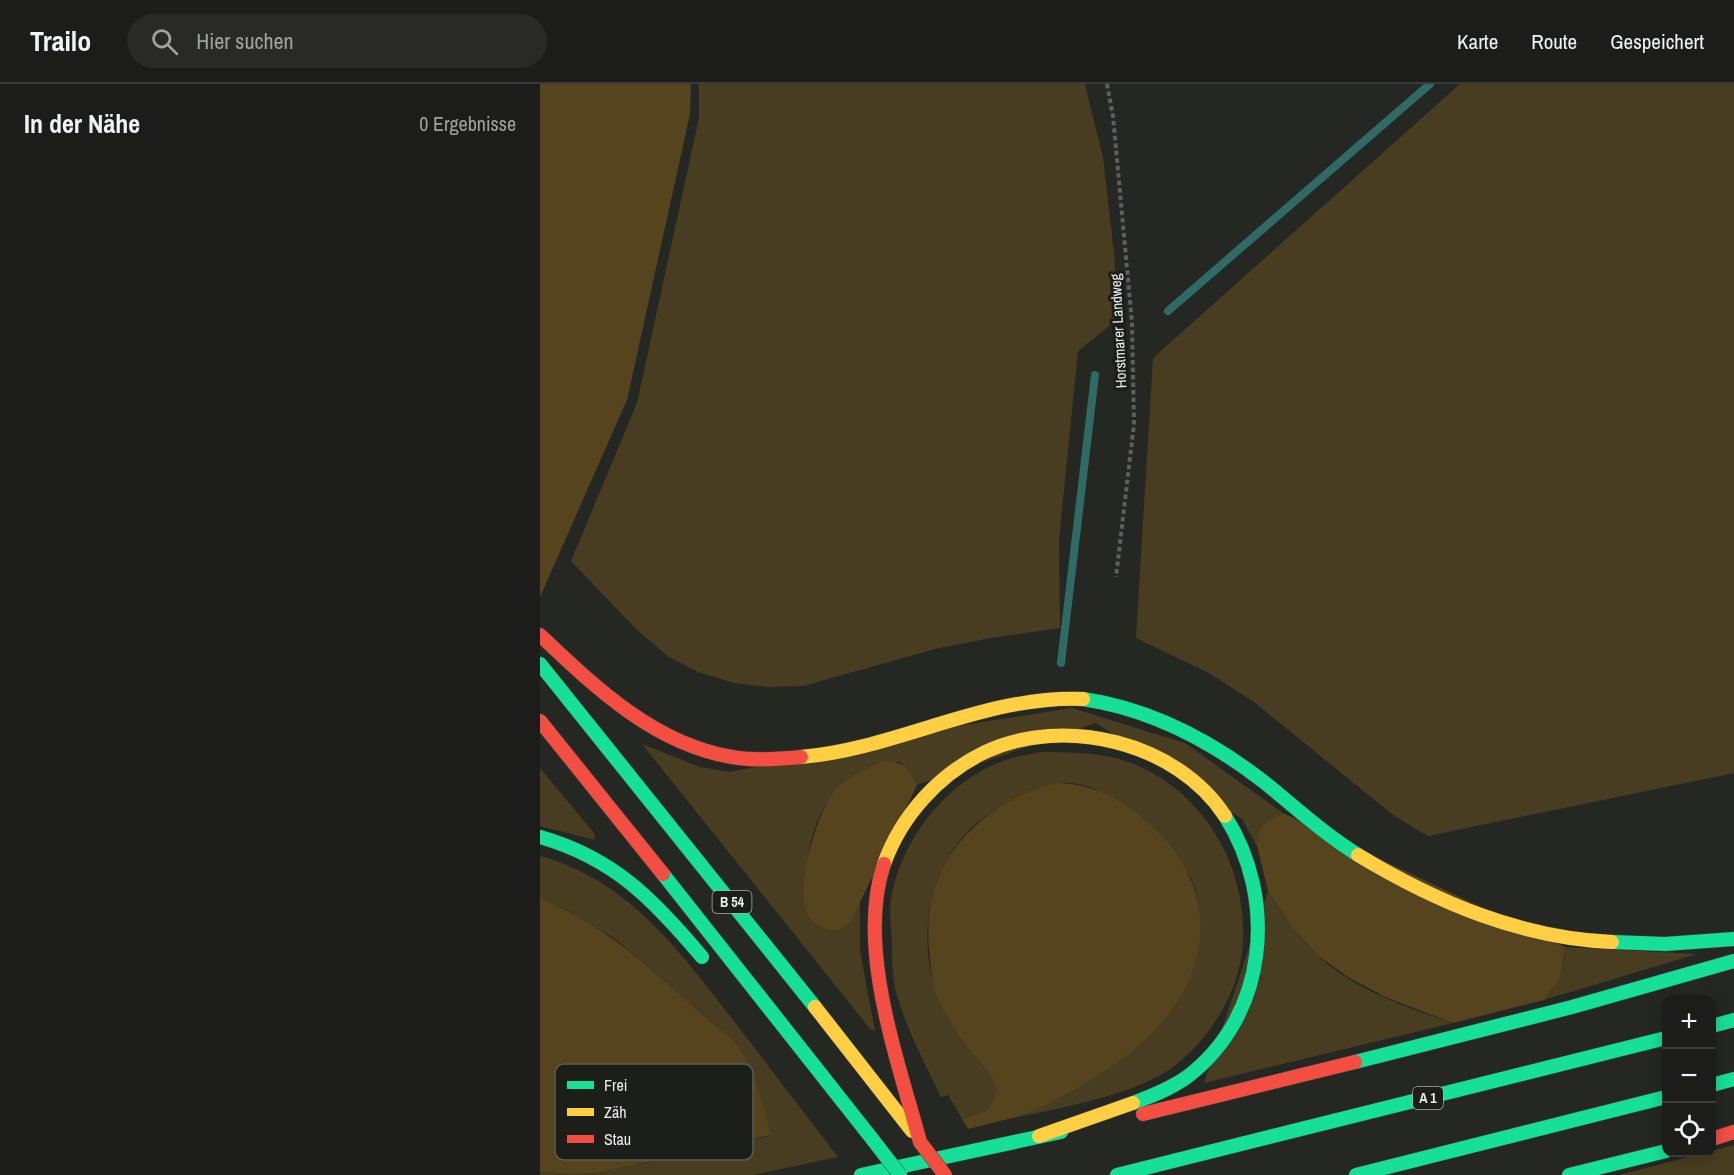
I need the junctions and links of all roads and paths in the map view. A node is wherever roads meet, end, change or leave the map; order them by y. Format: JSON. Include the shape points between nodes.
{"nodes":[{"id":1,"x":1107,"y":84,"type":"edge"},
{"id":2,"x":1116,"y":577,"type":"dead end"},
{"id":3,"x":540,"y":635,"type":"edge"},
{"id":4,"x":540,"y":664,"type":"edge"},
{"id":5,"x":540,"y":721,"type":"edge"},
{"id":6,"x":540,"y":837,"type":"edge"},
{"id":7,"x":1734,"y":939,"type":"edge"},
{"id":8,"x":1734,"y":961,"type":"edge"},
{"id":9,"x":716,"y":970,"type":"dead end"},
{"id":10,"x":741,"y":995,"type":"dead end"},
{"id":11,"x":1734,"y":1020,"type":"edge"},
{"id":12,"x":1716,"y":1025,"type":"edge"},
{"id":13,"x":1662,"y":1039,"type":"edge"},
{"id":14,"x":818,"y":1069,"type":"junction"},
{"id":15,"x":1734,"y":1079,"type":"edge"},
{"id":16,"x":1716,"y":1084,"type":"edge"},
{"id":17,"x":1662,"y":1098,"type":"edge"},
{"id":18,"x":1734,"y":1132,"type":"edge"},
{"id":19,"x":1039,"y":1136,"type":"junction"},
{"id":20,"x":1716,"y":1137,"type":"edge"},
{"id":21,"x":920,"y":1142,"type":"junction"},
{"id":22,"x":1662,"y":1152,"type":"edge"},
{"id":23,"x":861,"y":1175,"type":"edge"},
{"id":24,"x":900,"y":1175,"type":"edge"},
{"id":25,"x":945,"y":1175,"type":"edge"},
{"id":26,"x":1117,"y":1175,"type":"edge"},
{"id":27,"x":1356,"y":1175,"type":"edge"},
{"id":28,"x":1569,"y":1175,"type":"edge"}],
"edges":[{"from":1,"to":2,"type":"path","name":"Horstmarer Landweg","via":[[1132,323],[1134,423]]},
{"from":3,"to":7,"type":"highway","via":[[631,715],[664,735],[721,757],[786,760],[816,756],[998,706],[1050,699],[1097,701],[1131,708],[1158,717],[1222,751],[1378,869],[1450,905],[1562,937],[1676,944]]},
{"from":4,"to":21,"type":"highway","number":"B 54"},
{"from":5,"to":14,"type":"highway","number":"B 54"},
{"from":6,"to":9,"type":"highway","via":[[590,854],[619,872],[660,908]]},
{"from":8,"to":19,"type":"highway","via":[[1572,1007],[1230,1094]]},
{"from":10,"to":14,"type":"highway"},
{"from":11,"to":12,"type":"highway"},
{"from":13,"to":26,"type":"highway","number":"A 1"},
{"from":14,"to":24,"type":"highway","number":"B 54","bridge":true},
{"from":15,"to":16,"type":"highway"},
{"from":17,"to":27,"type":"highway"},
{"from":18,"to":20,"type":"highway"},
{"from":19,"to":21,"type":"highway","via":[[1163,1092],[1208,1058],[1241,1011],[1254,971],[1259,938],[1258,912],[1242,848],[1212,799],[1174,765],[1123,744],[1085,737],[1023,739],[996,746],[957,767],[909,817],[890,850],[875,907],[875,947]]},
{"from":19,"to":23,"type":"highway"},
{"from":21,"to":25,"type":"highway","number":"B 54","bridge":true},
{"from":22,"to":28,"type":"highway"}]}
